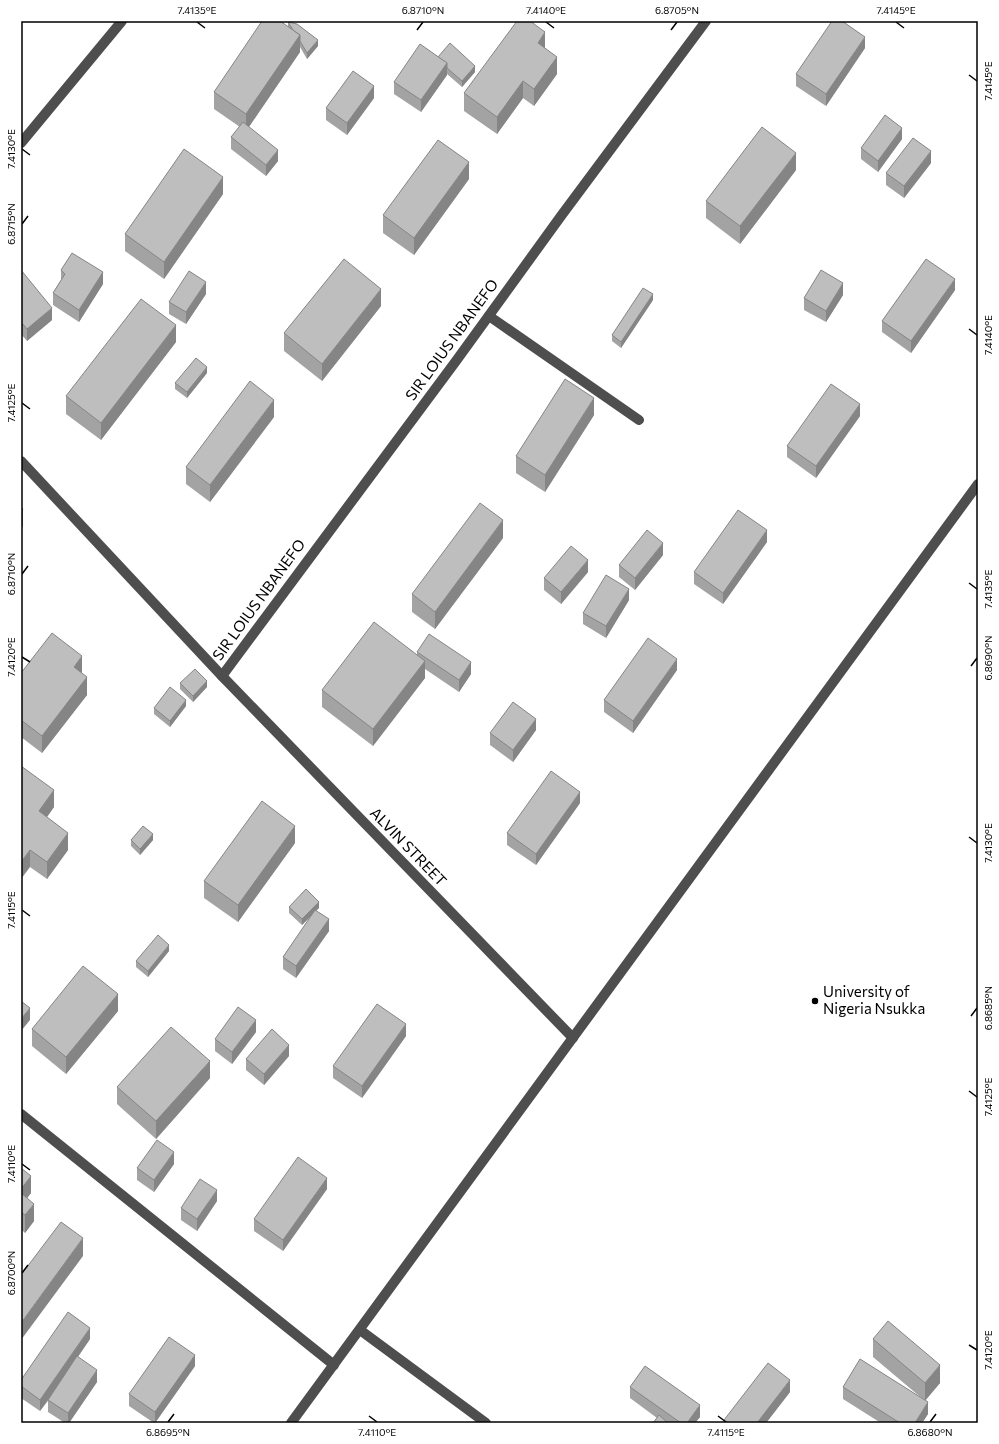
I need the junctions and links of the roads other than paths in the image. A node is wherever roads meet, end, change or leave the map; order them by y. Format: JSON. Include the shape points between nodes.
{"nodes":[{"id":1,"x":122,"y":21,"type":"edge"},
{"id":2,"x":706,"y":21,"type":"edge"},
{"id":3,"x":21,"y":143,"type":"edge"},
{"id":4,"x":489,"y":316,"type":"junction"},
{"id":5,"x":639,"y":420,"type":"dead end"},
{"id":6,"x":21,"y":461,"type":"edge"},
{"id":7,"x":978,"y":484,"type":"edge"},
{"id":8,"x":222,"y":676,"type":"junction"},
{"id":9,"x":573,"y":1038,"type":"junction"},
{"id":10,"x":21,"y":1114,"type":"edge"},
{"id":11,"x":360,"y":1330,"type":"junction"},
{"id":12,"x":334,"y":1365,"type":"junction"},
{"id":13,"x":291,"y":1423,"type":"edge"},
{"id":14,"x":486,"y":1423,"type":"edge"}],
"edges":[{"from":1,"to":3,"type":"street"},
{"from":2,"to":4,"type":"street","name":"SIR LOIUS NBANEFO"},
{"from":4,"to":5,"type":"street"},
{"from":4,"to":8,"type":"street","name":"SIR LOIUS NBANEFO"},
{"from":6,"to":8,"type":"street","name":"ALVIN STREET"},
{"from":7,"to":9,"type":"street"},
{"from":8,"to":9,"type":"street","name":"ALVIN STREET"},
{"from":9,"to":11,"type":"street"},
{"from":10,"to":12,"type":"street"},
{"from":11,"to":12,"type":"street"},
{"from":11,"to":14,"type":"street"},
{"from":12,"to":13,"type":"street"}]}
